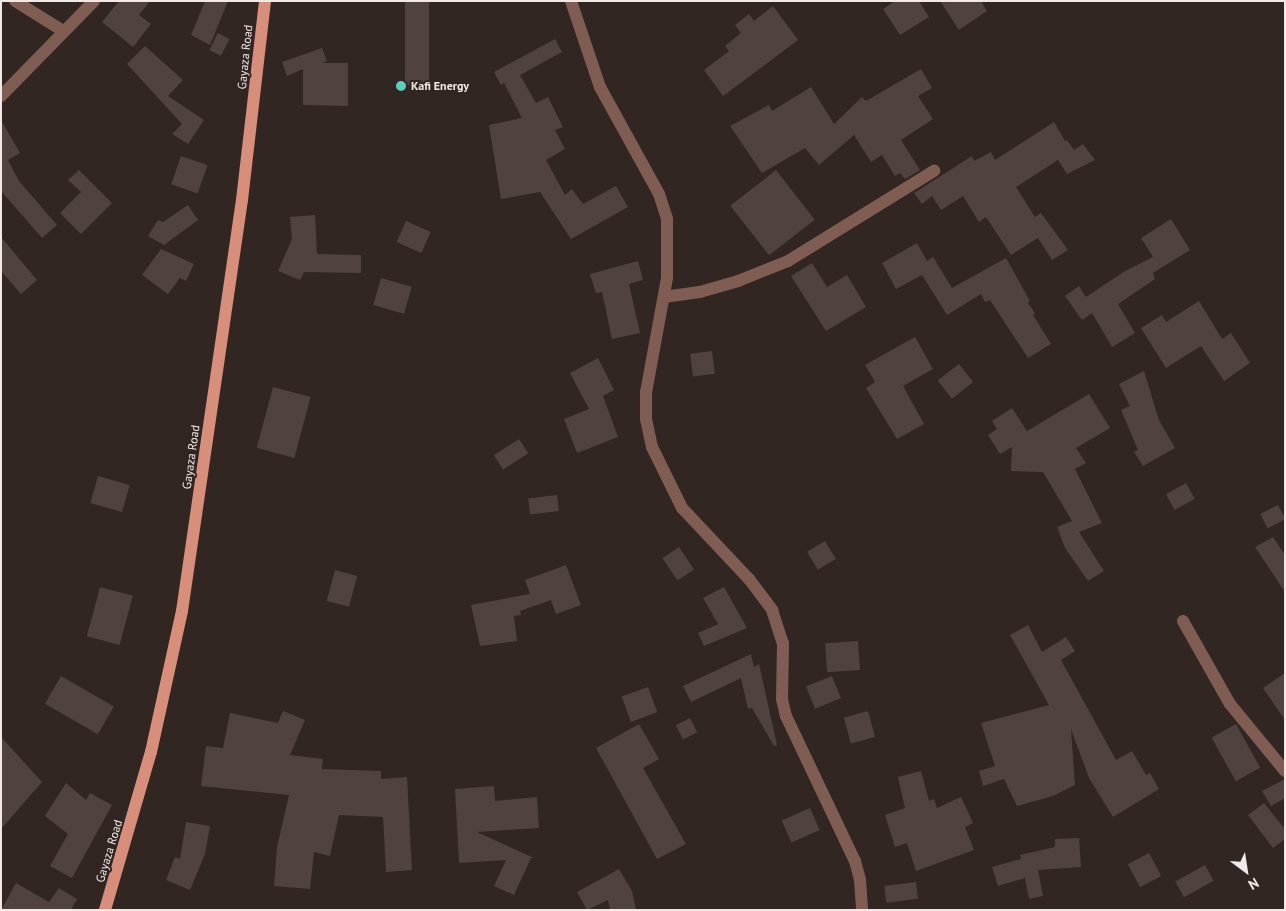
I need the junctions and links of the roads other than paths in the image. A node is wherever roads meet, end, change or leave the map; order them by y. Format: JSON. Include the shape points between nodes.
{"nodes":[{"id":1,"x":16,"y":1,"type":"edge"},
{"id":2,"x":94,"y":1,"type":"edge"},
{"id":3,"x":265,"y":1,"type":"edge"},
{"id":4,"x":571,"y":1,"type":"edge"},
{"id":5,"x":63,"y":31,"type":"junction"},
{"id":6,"x":1,"y":96,"type":"edge"},
{"id":7,"x":934,"y":171,"type":"dead end"},
{"id":8,"x":664,"y":297,"type":"junction"},
{"id":9,"x":1183,"y":621,"type":"dead end"},
{"id":10,"x":1285,"y":772,"type":"edge"},
{"id":11,"x":105,"y":910,"type":"edge"},
{"id":12,"x":862,"y":910,"type":"edge"}],
"edges":[{"from":1,"to":5,"type":"street"},
{"from":2,"to":5,"type":"street"},
{"from":3,"to":11,"type":"main road","name":"Gayaza Road","via":[[242,200],[182,611],[151,752]]},
{"from":4,"to":8,"type":"street","via":[[600,87],[659,194],[667,240]]},
{"from":5,"to":6,"type":"street"},
{"from":7,"to":8,"type":"street","via":[[788,261],[760,274],[700,292]]},
{"from":8,"to":12,"type":"street","via":[[646,392],[652,447],[682,508],[750,579],[776,619],[783,643],[782,699],[786,716],[855,861]]},
{"from":9,"to":10,"type":"street","via":[[1230,704]]}]}
